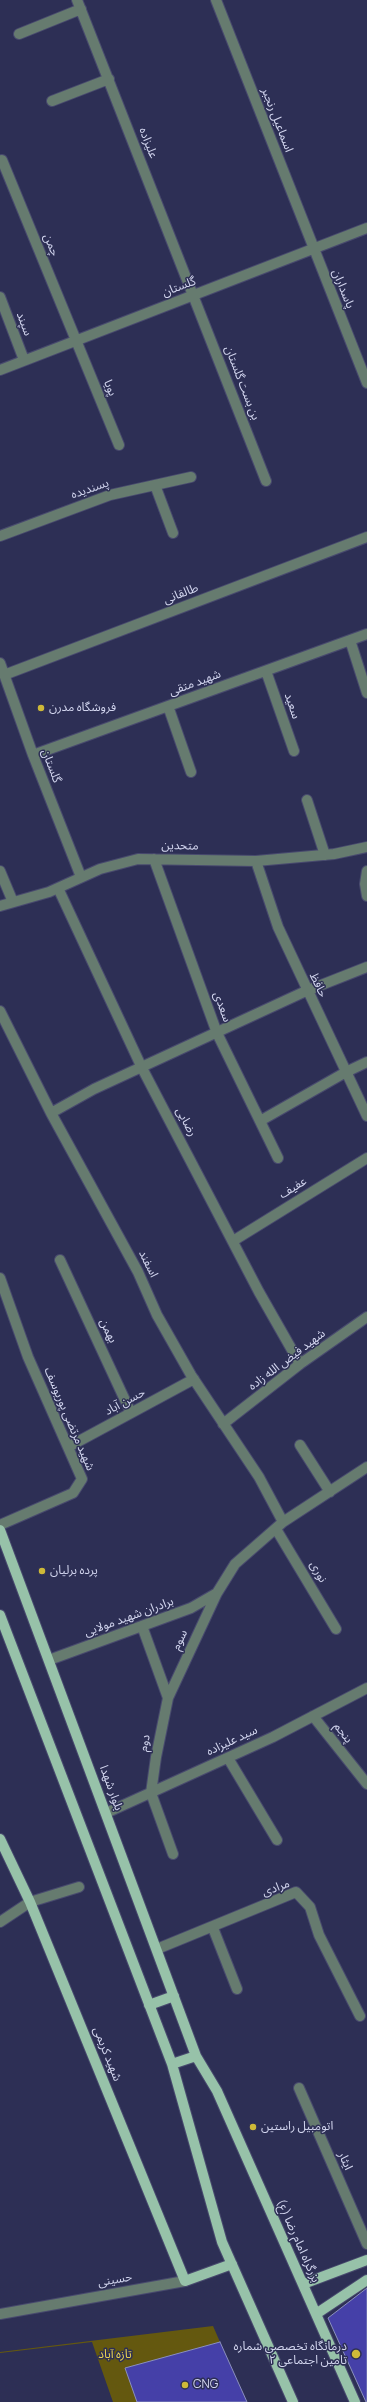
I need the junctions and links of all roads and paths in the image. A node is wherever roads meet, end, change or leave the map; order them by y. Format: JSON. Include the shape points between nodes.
{"nodes":[{"id":1,"x":216,"y":0,"type":"edge"},
{"id":2,"x":79,"y":4,"type":"edge"},
{"id":3,"x":19,"y":34,"type":"dead end"},
{"id":4,"x":109,"y":79,"type":"junction"},
{"id":5,"x":52,"y":101,"type":"dead end"},
{"id":6,"x":2,"y":160,"type":"dead end"},
{"id":7,"x":367,"y":228,"type":"edge"},
{"id":8,"x":313,"y":249,"type":"junction"},
{"id":9,"x":194,"y":295,"type":"junction"},
{"id":10,"x":0,"y":297,"type":"edge"},
{"id":11,"x":77,"y":340,"type":"junction"},
{"id":12,"x":24,"y":360,"type":"junction"},
{"id":13,"x":0,"y":370,"type":"edge"},
{"id":14,"x":367,"y":383,"type":"edge"},
{"id":15,"x":119,"y":445,"type":"dead end"},
{"id":16,"x":191,"y":477,"type":"dead end"},
{"id":17,"x":266,"y":482,"type":"dead end"},
{"id":18,"x":155,"y":485,"type":"junction"},
{"id":19,"x":173,"y":532,"type":"dead end"},
{"id":20,"x":0,"y":536,"type":"edge"},
{"id":21,"x":367,"y":537,"type":"edge"},
{"id":22,"x":367,"y":634,"type":"edge"},
{"id":23,"x":350,"y":640,"type":"junction"},
{"id":24,"x":0,"y":662,"type":"edge"},
{"id":25,"x":266,"y":671,"type":"junction"},
{"id":26,"x":4,"y":675,"type":"junction"},
{"id":27,"x":367,"y":693,"type":"edge"},
{"id":28,"x":168,"y":706,"type":"junction"},
{"id":29,"x":294,"y":750,"type":"dead end"},
{"id":30,"x":33,"y":755,"type":"junction"},
{"id":31,"x":191,"y":772,"type":"dead end"},
{"id":32,"x":307,"y":800,"type":"dead end"},
{"id":33,"x":367,"y":847,"type":"edge"},
{"id":34,"x":325,"y":854,"type":"junction"},
{"id":35,"x":154,"y":859,"type":"junction"},
{"id":36,"x":256,"y":861,"type":"junction"},
{"id":37,"x":0,"y":871,"type":"edge"},
{"id":38,"x":367,"y":871,"type":"edge"},
{"id":39,"x":81,"y":877,"type":"junction"},
{"id":40,"x":58,"y":888,"type":"junction"},
{"id":41,"x":367,"y":896,"type":"edge"},
{"id":42,"x":13,"y":902,"type":"junction"},
{"id":43,"x":0,"y":906,"type":"edge"},
{"id":44,"x":367,"y":967,"type":"edge"},
{"id":45,"x":306,"y":991,"type":"junction"},
{"id":46,"x":0,"y":1011,"type":"edge"},
{"id":47,"x":217,"y":1033,"type":"junction"},
{"id":48,"x":367,"y":1062,"type":"edge"},
{"id":49,"x":142,"y":1068,"type":"junction"},
{"id":50,"x":346,"y":1072,"type":"junction"},
{"id":51,"x":51,"y":1113,"type":"junction"},
{"id":52,"x":367,"y":1116,"type":"edge"},
{"id":53,"x":260,"y":1121,"type":"junction"},
{"id":54,"x":278,"y":1158,"type":"dead end"},
{"id":55,"x":367,"y":1158,"type":"edge"},
{"id":56,"x":233,"y":1240,"type":"junction"},
{"id":57,"x":60,"y":1260,"type":"dead end"},
{"id":58,"x":0,"y":1278,"type":"edge"},
{"id":59,"x":367,"y":1317,"type":"edge"},
{"id":60,"x":300,"y":1364,"type":"junction"},
{"id":61,"x":194,"y":1379,"type":"junction"},
{"id":62,"x":131,"y":1413,"type":"junction"},
{"id":63,"x":223,"y":1424,"type":"junction"},
{"id":64,"x":300,"y":1445,"type":"dead end"},
{"id":65,"x":68,"y":1447,"type":"junction"},
{"id":66,"x":367,"y":1467,"type":"edge"},
{"id":67,"x":330,"y":1492,"type":"junction"},
{"id":68,"x":0,"y":1525,"type":"edge"},
{"id":69,"x":279,"y":1526,"type":"junction"},
{"id":70,"x":0,"y":1530,"type":"edge"},
{"id":71,"x":216,"y":1593,"type":"junction"},
{"id":72,"x":0,"y":1615,"type":"edge"},
{"id":73,"x":142,"y":1626,"type":"junction"},
{"id":74,"x":336,"y":1629,"type":"dead end"},
{"id":75,"x":49,"y":1660,"type":"junction"},
{"id":76,"x":367,"y":1688,"type":"edge"},
{"id":77,"x":168,"y":1698,"type":"junction"},
{"id":78,"x":313,"y":1716,"type":"junction"},
{"id":79,"x":228,"y":1758,"type":"junction"},
{"id":80,"x":367,"y":1784,"type":"edge"},
{"id":81,"x":151,"y":1793,"type":"junction"},
{"id":82,"x":106,"y":1812,"type":"junction"},
{"id":83,"x":0,"y":1839,"type":"edge"},
{"id":84,"x":277,"y":1840,"type":"dead end"},
{"id":85,"x":173,"y":1854,"type":"dead end"},
{"id":86,"x":79,"y":1887,"type":"dead end"},
{"id":87,"x":30,"y":1902,"type":"junction"},
{"id":88,"x":0,"y":1922,"type":"edge"},
{"id":89,"x":213,"y":1928,"type":"junction"},
{"id":90,"x":157,"y":1949,"type":"junction"},
{"id":91,"x":236,"y":1989,"type":"dead end"},
{"id":92,"x":174,"y":1996,"type":"junction"},
{"id":93,"x":149,"y":2005,"type":"junction"},
{"id":94,"x":360,"y":2016,"type":"dead end"},
{"id":95,"x":196,"y":2056,"type":"junction"},
{"id":96,"x":172,"y":2064,"type":"junction"},
{"id":97,"x":299,"y":2088,"type":"dead end"},
{"id":98,"x":367,"y":2244,"type":"edge"},
{"id":99,"x":367,"y":2260,"type":"edge"},
{"id":100,"x":232,"y":2264,"type":"junction"},
{"id":101,"x":367,"y":2280,"type":"edge"},
{"id":102,"x":185,"y":2281,"type":"junction"},
{"id":103,"x":303,"y":2284,"type":"junction"},
{"id":104,"x":0,"y":2314,"type":"edge"},
{"id":105,"x":316,"y":2314,"type":"junction"},
{"id":106,"x":293,"y":2402,"type":"edge"},
{"id":107,"x":355,"y":2402,"type":"edge"}],
"edges":[{"from":1,"to":8,"type":"street","name":"اسماعیل رنجبر"},
{"from":2,"to":3,"type":"street"},
{"from":2,"to":4,"type":"street","name":"علیزاده"},
{"from":4,"to":5,"type":"street"},
{"from":4,"to":9,"type":"street","name":"علیزاده"},
{"from":6,"to":11,"type":"street","name":"چمن"},
{"from":7,"to":8,"type":"street","name":"گلستان"},
{"from":8,"to":9,"type":"street","name":"گلستان"},
{"from":8,"to":14,"type":"street","name":"پاسداران"},
{"from":9,"to":11,"type":"street","name":"گلستان"},
{"from":9,"to":17,"type":"street","name":"بن بست گلستان"},
{"from":10,"to":12,"type":"street","name":"سپند"},
{"from":11,"to":12,"type":"street","name":"گلستان"},
{"from":11,"to":15,"type":"street","name":"پویا"},
{"from":12,"to":13,"type":"street","name":"گلستان"},
{"from":16,"to":18,"type":"street","name":"پسندیده"},
{"from":18,"to":19,"type":"street"},
{"from":18,"to":20,"type":"street","name":"پسندیده","via":[[110,495]]},
{"from":21,"to":26,"type":"street","name":"طالقانی"},
{"from":22,"to":23,"type":"street","name":"شهید متقی"},
{"from":23,"to":25,"type":"street","name":"شهید متقی"},
{"from":23,"to":27,"type":"street"},
{"from":24,"to":26,"type":"street","name":"گلستان"},
{"from":25,"to":28,"type":"street","name":"شهید متقی"},
{"from":25,"to":29,"type":"street","name":"سعید"},
{"from":26,"to":30,"type":"street","name":"گلستان"},
{"from":28,"to":30,"type":"street","name":"شهید متقی"},
{"from":28,"to":31,"type":"street"},
{"from":30,"to":39,"type":"street","name":"گلستان"},
{"from":32,"to":34,"type":"street"},
{"from":33,"to":34,"type":"street","name":"متحدین"},
{"from":34,"to":36,"type":"street","name":"متحدین"},
{"from":35,"to":36,"type":"street","name":"متحدین"},
{"from":35,"to":39,"type":"street","name":"متحدین","via":[[138,859]]},
{"from":35,"to":47,"type":"street","name":"سعدی"},
{"from":36,"to":45,"type":"street","name":"حافظ","via":[[278,928]]},
{"from":37,"to":42,"type":"street"},
{"from":38,"to":41,"type":"street"},
{"from":39,"to":40,"type":"street","name":"متحدین"},
{"from":40,"to":42,"type":"street","name":"متحدین"},
{"from":40,"to":49,"type":"street","name":"رضایی"},
{"from":42,"to":43,"type":"street","name":"متحدین"},
{"from":44,"to":45,"type":"street"},
{"from":45,"to":47,"type":"street"},
{"from":45,"to":50,"type":"street","name":"حافظ"},
{"from":46,"to":51,"type":"street","name":"اسفند"},
{"from":47,"to":49,"type":"street"},
{"from":47,"to":53,"type":"street","name":"سعدی"},
{"from":48,"to":50,"type":"street"},
{"from":49,"to":51,"type":"street","via":[[94,1089]]},
{"from":49,"to":56,"type":"street","name":"رضایی"},
{"from":50,"to":52,"type":"street","name":"حافظ"},
{"from":50,"to":53,"type":"street"},
{"from":51,"to":61,"type":"street","name":"اسفند","via":[[138,1272],[157,1315]]},
{"from":53,"to":54,"type":"street","name":"سعدی"},
{"from":55,"to":56,"type":"street","name":"عفیف"},
{"from":56,"to":60,"type":"street","name":"رضایی"},
{"from":57,"to":62,"type":"street","name":"بهمن"},
{"from":58,"to":65,"type":"street","name":"شهید مرتضی پوریوسف","via":[[28,1357]]},
{"from":59,"to":60,"type":"street","name":"شهید فیض الله زاده"},
{"from":60,"to":63,"type":"street","name":"شهید فیض الله زاده"},
{"from":61,"to":62,"type":"street","name":"حسن آباد"},
{"from":61,"to":63,"type":"street","name":"اسفند"},
{"from":62,"to":65,"type":"street","name":"حسن آباد"},
{"from":63,"to":69,"type":"street","name":"اسفند","via":[[259,1477]]},
{"from":64,"to":67,"type":"street"},
{"from":65,"to":68,"type":"street","name":"شهید مرتضی پوریوسف","via":[[82,1479],[73,1494]]},
{"from":66,"to":67,"type":"street","name":"سوم"},
{"from":67,"to":69,"type":"street","name":"سوم"},
{"from":69,"to":71,"type":"street","name":"سوم","via":[[234,1564]]},
{"from":69,"to":74,"type":"street","name":"نوری"},
{"from":70,"to":75,"type":"main road","name":"بلوار شهدا"},
{"from":71,"to":73,"type":"street","name":"برادران شهید مولایی","via":[[191,1608]]},
{"from":71,"to":77,"type":"street","name":"سوم"},
{"from":72,"to":93,"type":"main road"},
{"from":73,"to":75,"type":"street","name":"برادران شهید مولایی"},
{"from":73,"to":77,"type":"street"},
{"from":75,"to":82,"type":"main road","name":"بلوار شهدا"},
{"from":76,"to":78,"type":"street","name":"سید علیزاده"},
{"from":77,"to":81,"type":"street","name":"دوم"},
{"from":78,"to":79,"type":"street","name":"سید علیزاده"},
{"from":78,"to":80,"type":"street","name":"پنجم"},
{"from":79,"to":81,"type":"street","name":"سید علیزاده"},
{"from":79,"to":84,"type":"street"},
{"from":81,"to":82,"type":"street","name":"سید علیزاده"},
{"from":81,"to":85,"type":"street"},
{"from":82,"to":90,"type":"main road","name":"بلوار شهدا"},
{"from":83,"to":87,"type":"main road","name":"شهید کریمی"},
{"from":86,"to":87,"type":"street"},
{"from":87,"to":88,"type":"street"},
{"from":87,"to":102,"type":"main road","name":"شهید کریمی"},
{"from":89,"to":90,"type":"street","name":"مرادی"},
{"from":89,"to":91,"type":"street"},
{"from":89,"to":94,"type":"street","name":"مرادی","via":[[296,1892],[310,1907],[319,1935]]},
{"from":90,"to":92,"type":"main road","name":"بلوار شهدا"},
{"from":92,"to":93,"type":"main road"},
{"from":92,"to":95,"type":"main road","name":"بلوار شهدا"},
{"from":93,"to":96,"type":"main road"},
{"from":95,"to":96,"type":"main road"},
{"from":95,"to":103,"type":"main road","name":"بزرگراه امام رضا (ع)","via":[[217,2091]]},
{"from":96,"to":100,"type":"main road","via":[[222,2242]]},
{"from":97,"to":98,"type":"street","name":"ایثار"},
{"from":99,"to":103,"type":"main road"},
{"from":100,"to":102,"type":"main road","name":"حسینی"},
{"from":100,"to":106,"type":"main road"},
{"from":101,"to":105,"type":"main road"},
{"from":102,"to":104,"type":"street","name":"حسینی"},
{"from":103,"to":105,"type":"main road","name":"بزرگراه امام رضا (ع)"},
{"from":105,"to":107,"type":"main road","name":"بزرگراه امام رضا (ع)"}]}
